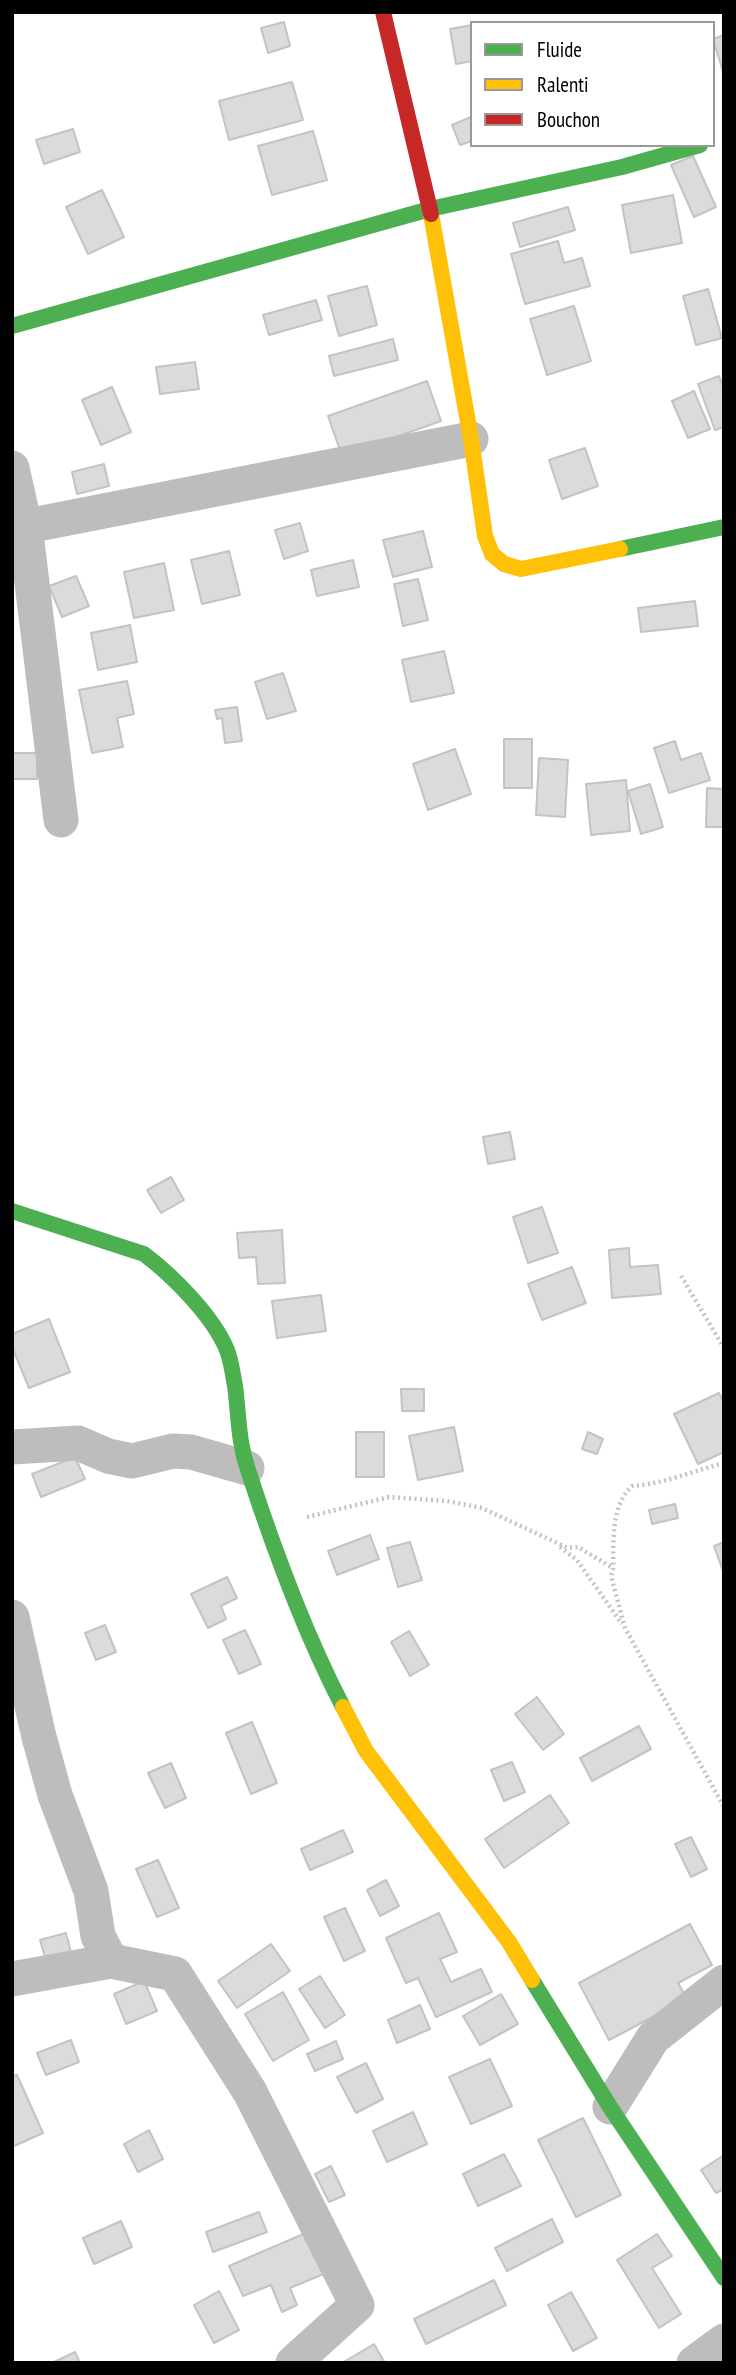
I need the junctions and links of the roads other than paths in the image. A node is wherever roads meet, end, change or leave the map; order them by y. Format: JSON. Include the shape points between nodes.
{"nodes":[{"id":1,"x":383,"y":12,"type":"edge"},
{"id":2,"x":693,"y":147,"type":"edge"},
{"id":3,"x":430,"y":209,"type":"junction"},
{"id":4,"x":12,"y":326,"type":"edge"},
{"id":5,"x":471,"y":439,"type":"junction"},
{"id":6,"x":12,"y":468,"type":"edge"},
{"id":7,"x":724,"y":527,"type":"edge"},
{"id":8,"x":19,"y":528,"type":"edge"},
{"id":9,"x":61,"y":820,"type":"dead end"},
{"id":10,"x":12,"y":1211,"type":"edge"},
{"id":11,"x":12,"y":1447,"type":"edge"},
{"id":12,"x":247,"y":1468,"type":"junction"},
{"id":13,"x":12,"y":1616,"type":"edge"},
{"id":14,"x":111,"y":1961,"type":"junction"},
{"id":15,"x":12,"y":1979,"type":"edge"},
{"id":16,"x":724,"y":1982,"type":"edge"},
{"id":17,"x":610,"y":2107,"type":"junction"},
{"id":18,"x":724,"y":2278,"type":"edge"},
{"id":19,"x":724,"y":2341,"type":"edge"},
{"id":20,"x":293,"y":2363,"type":"edge"},
{"id":21,"x":694,"y":2363,"type":"edge"}],
"edges":[{"from":1,"to":3,"type":"street"},
{"from":2,"to":3,"type":"street"},
{"from":3,"to":4,"type":"street"},
{"from":3,"to":5,"type":"street"},
{"from":5,"to":7,"type":"street","via":[[485,536],[492,554],[504,564],[521,569]]},
{"from":5,"to":8,"type":"street"},
{"from":6,"to":8,"type":"street"},
{"from":8,"to":9,"type":"street"},
{"from":10,"to":12,"type":"street","via":[[144,1254],[180,1287],[207,1317],[227,1350]]},
{"from":11,"to":12,"type":"street","via":[[78,1443],[132,1461],[173,1451],[191,1452]]},
{"from":12,"to":17,"type":"street","via":[[298,1606],[366,1751],[509,1942]]},
{"from":13,"to":14,"type":"street","via":[[52,1783],[91,1891],[98,1936]]},
{"from":14,"to":15,"type":"street"},
{"from":14,"to":20,"type":"street","via":[[175,1974],[250,2092],[357,2305]]},
{"from":16,"to":17,"type":"street","via":[[653,2038]]},
{"from":17,"to":18,"type":"street"},
{"from":19,"to":21,"type":"street"}]}
